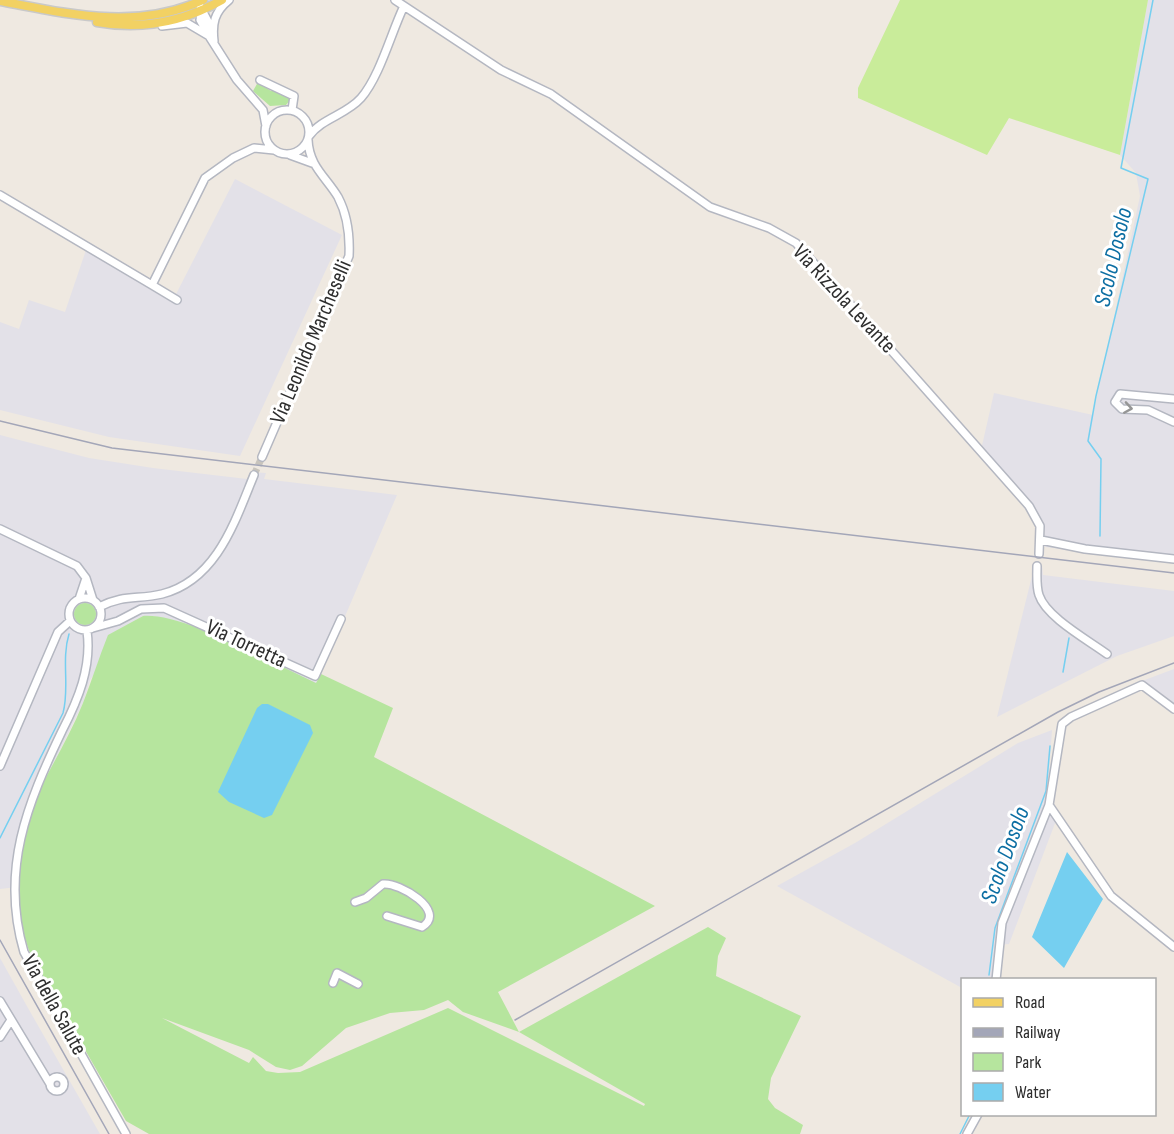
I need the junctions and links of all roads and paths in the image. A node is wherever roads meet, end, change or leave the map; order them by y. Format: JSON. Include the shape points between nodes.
{"nodes":[{"id":1,"x":222,"y":0,"type":"edge"},
{"id":2,"x":229,"y":0,"type":"edge"},
{"id":3,"x":395,"y":0,"type":"edge"},
{"id":4,"x":0,"y":1,"type":"edge"},
{"id":5,"x":201,"y":4,"type":"edge"},
{"id":6,"x":404,"y":6,"type":"junction"},
{"id":7,"x":73,"y":15,"type":"junction"},
{"id":8,"x":115,"y":25,"type":"junction"},
{"id":9,"x":212,"y":36,"type":"junction"},
{"id":10,"x":260,"y":80,"type":"dead end"},
{"id":11,"x":258,"y":102,"type":"junction"},
{"id":12,"x":283,"y":110,"type":"junction"},
{"id":13,"x":292,"y":110,"type":"junction"},
{"id":14,"x":305,"y":118,"type":"junction"},
{"id":15,"x":325,"y":122,"type":"junction"},
{"id":16,"x":265,"y":129,"type":"junction"},
{"id":17,"x":309,"y":138,"type":"junction"},
{"id":18,"x":254,"y":148,"type":"junction"},
{"id":19,"x":274,"y":150,"type":"junction"},
{"id":20,"x":287,"y":154,"type":"junction"},
{"id":21,"x":312,"y":163,"type":"junction"},
{"id":22,"x":0,"y":195,"type":"edge"},
{"id":23,"x":152,"y":285,"type":"junction"},
{"id":24,"x":177,"y":300,"type":"dead end"},
{"id":25,"x":1174,"y":399,"type":"edge"},
{"id":26,"x":1174,"y":422,"type":"edge"},
{"id":27,"x":262,"y":457,"type":"tunnel mouth"},
{"id":28,"x":254,"y":475,"type":"tunnel mouth"},
{"id":29,"x":0,"y":529,"type":"edge"},
{"id":30,"x":1041,"y":540,"type":"junction"},
{"id":31,"x":1039,"y":554,"type":"dead end"},
{"id":32,"x":1174,"y":559,"type":"edge"},
{"id":33,"x":1037,"y":566,"type":"dead end"},
{"id":34,"x":86,"y":578,"type":"junction"},
{"id":35,"x":79,"y":599,"type":"junction"},
{"id":36,"x":93,"y":600,"type":"junction"},
{"id":37,"x":100,"y":610,"type":"junction"},
{"id":38,"x":341,"y":619,"type":"dead end"},
{"id":39,"x":70,"y":621,"type":"junction"},
{"id":40,"x":118,"y":621,"type":"junction"},
{"id":41,"x":90,"y":630,"type":"junction"},
{"id":42,"x":1107,"y":654,"type":"dead end"},
{"id":43,"x":1174,"y":709,"type":"edge"},
{"id":44,"x":0,"y":766,"type":"edge"},
{"id":45,"x":1049,"y":805,"type":"junction"},
{"id":46,"x":355,"y":902,"type":"dead end"},
{"id":47,"x":387,"y":916,"type":"dead end"},
{"id":48,"x":1174,"y":947,"type":"edge"},
{"id":49,"x":996,"y":978,"type":"edge"},
{"id":50,"x":333,"y":982,"type":"dead end"},
{"id":51,"x":358,"y":984,"type":"dead end"},
{"id":52,"x":0,"y":1001,"type":"edge"},
{"id":53,"x":11,"y":1020,"type":"junction"},
{"id":54,"x":0,"y":1037,"type":"edge"},
{"id":55,"x":50,"y":1084,"type":"dead end"},
{"id":56,"x":977,"y":1116,"type":"edge"},
{"id":57,"x":126,"y":1134,"type":"edge"},
{"id":58,"x":967,"y":1134,"type":"edge"}],
"edges":[{"from":1,"to":5,"type":"main road"},
{"from":2,"to":9,"type":"street","via":[[218,11]]},
{"from":3,"to":6,"type":"street","name":"Via Rizzola Levante"},
{"from":4,"to":7,"type":"main road"},
{"from":5,"to":7,"type":"main road","via":[[134,18]]},
{"from":5,"to":8,"type":"main road","via":[[154,24]]},
{"from":5,"to":9,"type":"street"},
{"from":6,"to":15,"type":"street","via":[[369,87],[347,111]]},
{"from":6,"to":30,"type":"street","name":"Via Rizzola Levante","via":[[501,70],[551,94],[710,207],[769,228],[796,243],[1029,506],[1037,517]]},
{"from":7,"to":8,"type":"main road"},
{"from":8,"to":9,"type":"street","via":[[129,29],[187,23]]},
{"from":9,"to":11,"type":"street","via":[[237,80]]},
{"from":10,"to":13,"type":"street","via":[[294,96]]},
{"from":11,"to":12,"type":"street"},
{"from":11,"to":16,"type":"street","via":[[265,115]]},
{"from":12,"to":13,"type":"street"},
{"from":12,"to":16,"type":"street","via":[[273,115]]},
{"from":13,"to":14,"type":"street"},
{"from":14,"to":15,"type":"street"},
{"from":14,"to":17,"type":"street"},
{"from":15,"to":17,"type":"street"},
{"from":16,"to":18,"type":"street"},
{"from":16,"to":19,"type":"street","via":[[268,144]]},
{"from":17,"to":20,"type":"street","via":[[302,149]]},
{"from":17,"to":21,"type":"street","name":"Via Leonildo Marcheselli"},
{"from":18,"to":19,"type":"street"},
{"from":18,"to":23,"type":"street","via":[[205,177]]},
{"from":19,"to":20,"type":"street"},
{"from":20,"to":21,"type":"street"},
{"from":21,"to":27,"type":"street","name":"Via Leonildo Marcheselli","via":[[344,210],[349,256]]},
{"from":22,"to":23,"type":"street"},
{"from":23,"to":24,"type":"street"},
{"from":25,"to":26,"type":"street","one_way":true,"via":[[1120,394],[1116,402],[1122,409],[1148,410]]},
{"from":28,"to":37,"type":"street","via":[[226,540],[200,573],[166,592],[122,597]]},
{"from":29,"to":34,"type":"street","via":[[76,566]]},
{"from":30,"to":31,"type":"street","name":"Via Rizzola Levante"},
{"from":30,"to":32,"type":"street"},
{"from":33,"to":42,"type":"street","via":[[1038,594],[1043,604]]},
{"from":34,"to":35,"type":"street"},
{"from":34,"to":36,"type":"street"},
{"from":35,"to":36,"type":"street"},
{"from":35,"to":39,"type":"street","via":[[70,608]]},
{"from":36,"to":37,"type":"street"},
{"from":37,"to":40,"type":"street","via":[[109,620]]},
{"from":37,"to":41,"type":"street","name":"Via della Salute","via":[[99,622]]},
{"from":38,"to":40,"type":"street","name":"Via Torretta","via":[[315,676],[164,608],[141,609]]},
{"from":39,"to":41,"type":"street","via":[[75,628]]},
{"from":39,"to":44,"type":"street","via":[[58,632]]},
{"from":40,"to":41,"type":"street","name":"Via Torretta"},
{"from":41,"to":57,"type":"street","name":"Via della Salute","via":[[80,692],[16,830],[9,874],[10,897],[24,952]]},
{"from":43,"to":45,"type":"street","via":[[1142,685],[1071,717],[1062,724]]},
{"from":45,"to":48,"type":"street","via":[[1111,896]]},
{"from":45,"to":49,"type":"street","via":[[1002,923]]},
{"from":46,"to":47,"type":"street","via":[[383,884],[392,884],[426,906],[430,919],[422,927]]},
{"from":50,"to":51,"type":"street","via":[[337,973]]},
{"from":52,"to":53,"type":"street"},
{"from":53,"to":54,"type":"street"},
{"from":53,"to":55,"type":"street"},
{"from":56,"to":58,"type":"street"}]}
